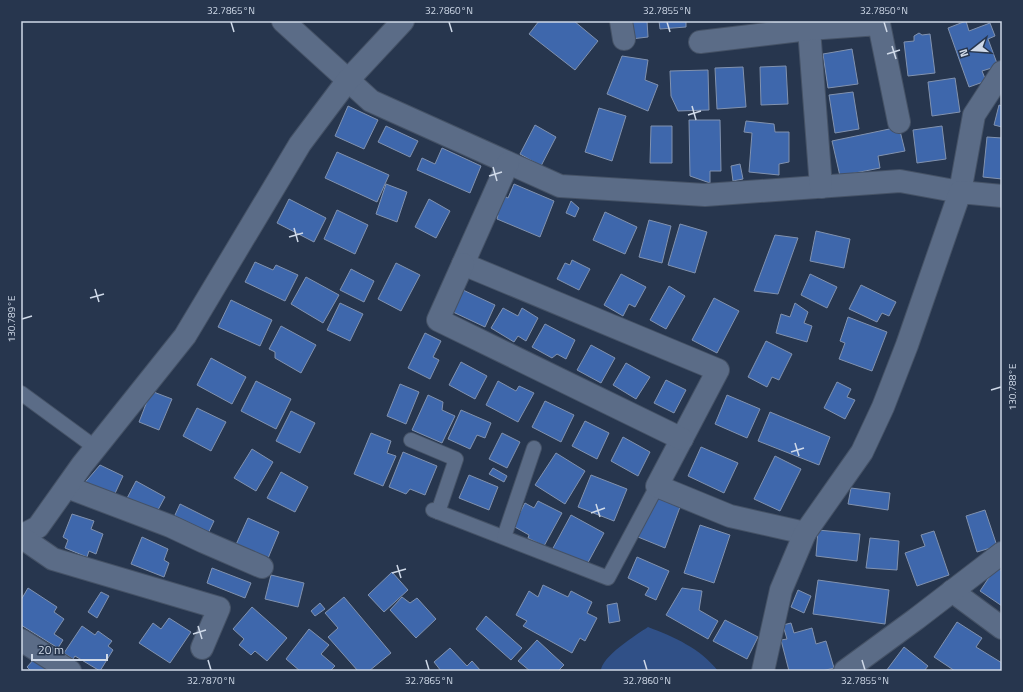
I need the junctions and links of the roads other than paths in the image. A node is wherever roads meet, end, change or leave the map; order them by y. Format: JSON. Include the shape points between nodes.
{"nodes":[{"id":1,"x":283,"y":21,"type":"edge"},
{"id":2,"x":403,"y":21,"type":"edge"},
{"id":3,"x":808,"y":29,"type":"junction"},
{"id":4,"x":700,"y":42,"type":"dead end"},
{"id":5,"x":1002,"y":72,"type":"edge"},
{"id":6,"x":348,"y":80,"type":"junction"},
{"id":7,"x":899,"y":122,"type":"dead end"},
{"id":8,"x":508,"y":163,"type":"junction"},
{"id":9,"x":821,"y":187,"type":"junction"},
{"id":10,"x":960,"y":192,"type":"junction"},
{"id":11,"x":1002,"y":196,"type":"edge"},
{"id":12,"x":463,"y":264,"type":"junction"},
{"id":13,"x":21,"y":394,"type":"edge"},
{"id":14,"x":682,"y":438,"type":"junction"},
{"id":15,"x":411,"y":440,"type":"dead end"},
{"id":16,"x":96,"y":448,"type":"junction"},
{"id":17,"x":534,"y":448,"type":"dead end"},
{"id":18,"x":657,"y":486,"type":"junction"},
{"id":19,"x":67,"y":487,"type":"junction"},
{"id":20,"x":805,"y":533,"type":"junction"},
{"id":21,"x":21,"y":536,"type":"edge"},
{"id":22,"x":504,"y":537,"type":"junction"},
{"id":23,"x":1002,"y":553,"type":"edge"},
{"id":24,"x":262,"y":567,"type":"dead end"},
{"id":25,"x":952,"y":591,"type":"junction"},
{"id":26,"x":1002,"y":628,"type":"edge"},
{"id":27,"x":21,"y":640,"type":"edge"},
{"id":28,"x":202,"y":648,"type":"dead end"},
{"id":29,"x":70,"y":671,"type":"edge"},
{"id":30,"x":763,"y":671,"type":"edge"},
{"id":31,"x":845,"y":671,"type":"edge"}],
"edges":[{"from":1,"to":6,"type":"street"},
{"from":2,"to":6,"type":"street"},
{"from":3,"to":4,"type":"street"},
{"from":3,"to":7,"type":"street","via":[[879,24]]},
{"from":3,"to":9,"type":"street"},
{"from":5,"to":10,"type":"street","via":[[974,116]]},
{"from":6,"to":8,"type":"street","via":[[371,100]]},
{"from":6,"to":16,"type":"street","via":[[300,144],[184,336]]},
{"from":8,"to":9,"type":"street","via":[[560,186],[705,195]]},
{"from":8,"to":12,"type":"street"},
{"from":9,"to":10,"type":"street","via":[[900,182]]},
{"from":10,"to":11,"type":"street"},
{"from":10,"to":20,"type":"street","via":[[907,345],[880,414],[862,452]]},
{"from":12,"to":14,"type":"street","via":[[438,320]]},
{"from":12,"to":14,"type":"street","via":[[718,370]]},
{"from":13,"to":16,"type":"lane"},
{"from":14,"to":18,"type":"street"},
{"from":15,"to":22,"type":"lane","via":[[456,459],[436,511]]},
{"from":16,"to":19,"type":"street"},
{"from":17,"to":22,"type":"lane"},
{"from":18,"to":20,"type":"street","via":[[730,516]]},
{"from":18,"to":22,"type":"lane","via":[[608,578]]},
{"from":19,"to":21,"type":"street","via":[[38,527]]},
{"from":19,"to":24,"type":"street","via":[[170,526]]},
{"from":20,"to":30,"type":"street","via":[[780,590]]},
{"from":21,"to":28,"type":"street","via":[[53,559],[219,608]]},
{"from":23,"to":25,"type":"street"},
{"from":25,"to":26,"type":"street"},
{"from":25,"to":31,"type":"street"},
{"from":27,"to":29,"type":"street"}]}
